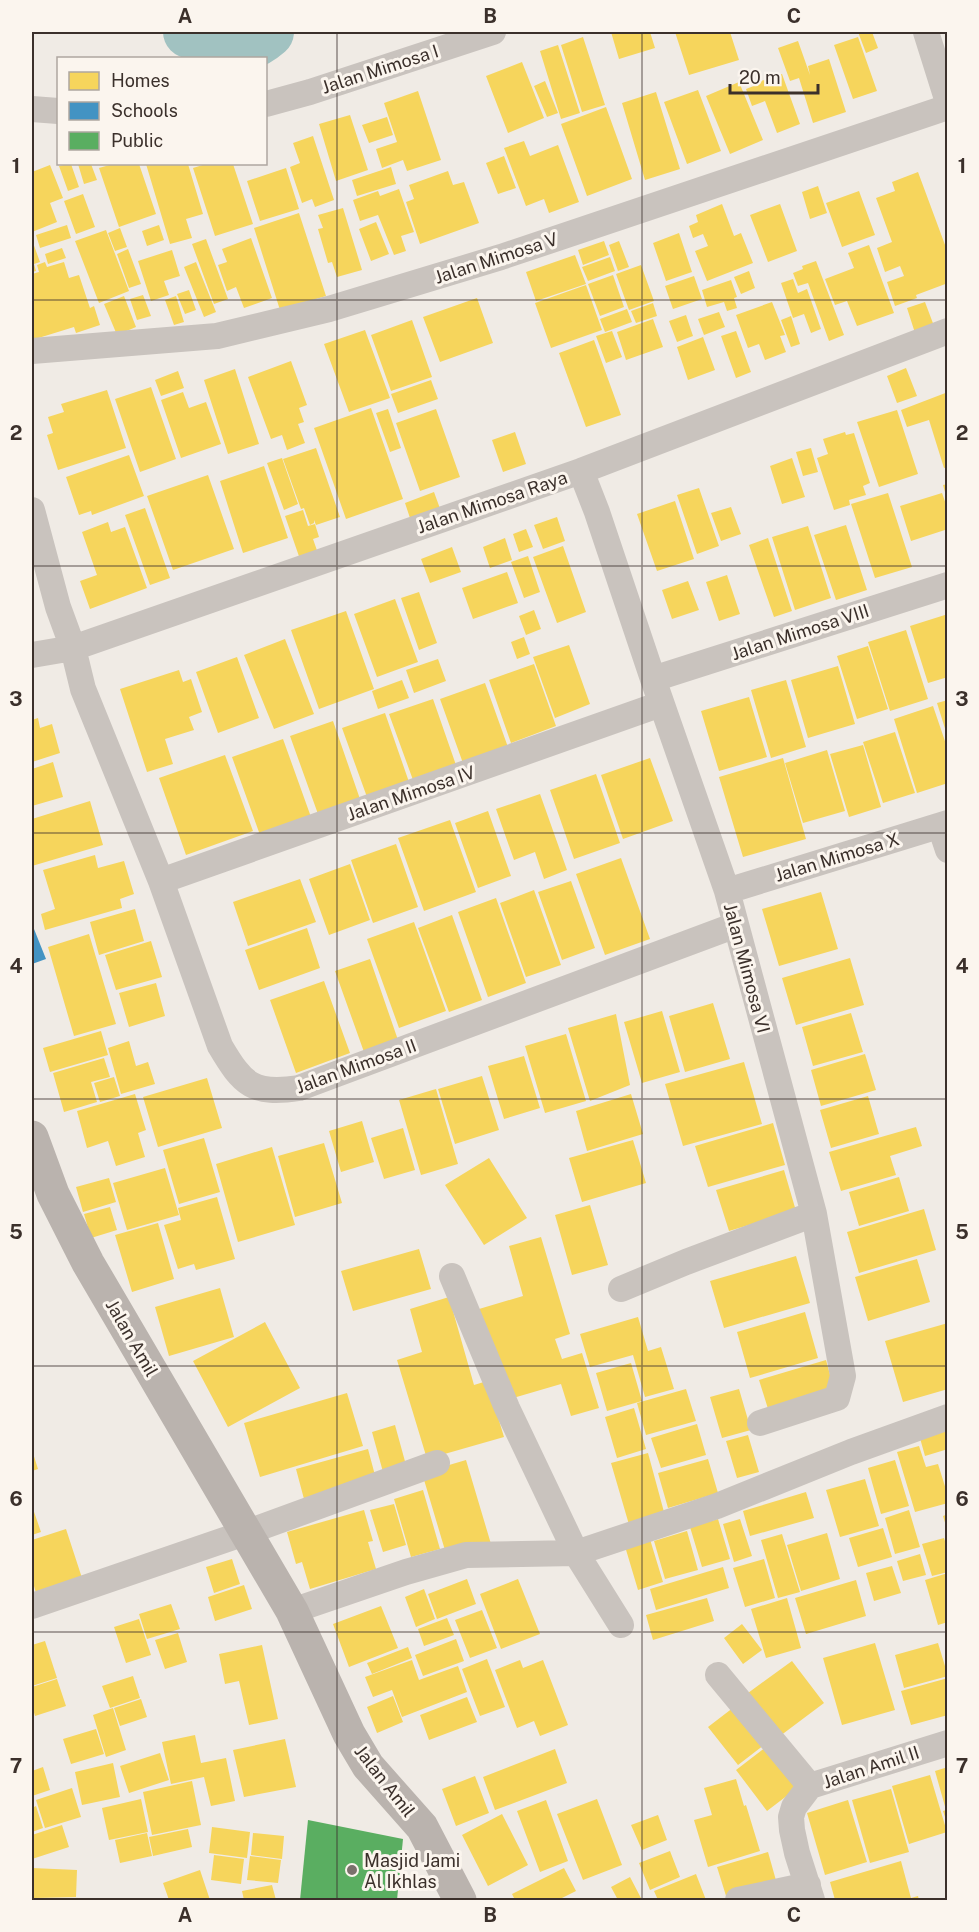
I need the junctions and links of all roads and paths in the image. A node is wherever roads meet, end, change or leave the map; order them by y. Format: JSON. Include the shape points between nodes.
{"nodes":[{"id":1,"x":493,"y":32,"type":"edge"},
{"id":2,"x":926,"y":32,"type":"edge"},
{"id":3,"x":948,"y":102,"type":"edge"},
{"id":4,"x":267,"y":104,"type":"edge"},
{"id":5,"x":948,"y":107,"type":"edge"},
{"id":6,"x":32,"y":109,"type":"edge"},
{"id":7,"x":57,"y":111,"type":"edge"},
{"id":8,"x":948,"y":332,"type":"edge"},
{"id":9,"x":32,"y":351,"type":"edge"},
{"id":10,"x":581,"y":471,"type":"junction"},
{"id":11,"x":32,"y":510,"type":"edge"},
{"id":12,"x":948,"y":585,"type":"edge"},
{"id":13,"x":73,"y":648,"type":"junction"},
{"id":14,"x":32,"y":655,"type":"edge"},
{"id":15,"x":653,"y":679,"type":"junction"},
{"id":16,"x":661,"y":704,"type":"junction"},
{"id":17,"x":945,"y":833,"type":"edge"},
{"id":18,"x":161,"y":881,"type":"junction"},
{"id":19,"x":727,"y":891,"type":"junction"},
{"id":20,"x":736,"y":925,"type":"junction"},
{"id":21,"x":32,"y":1137,"type":"edge"},
{"id":22,"x":814,"y":1214,"type":"junction"},
{"id":23,"x":452,"y":1276,"type":"dead end"},
{"id":24,"x":621,"y":1289,"type":"dead end"},
{"id":25,"x":948,"y":1417,"type":"edge"},
{"id":26,"x":760,"y":1423,"type":"dead end"},
{"id":27,"x":437,"y":1462,"type":"dead end"},
{"id":28,"x":245,"y":1533,"type":"junction"},
{"id":29,"x":576,"y":1553,"type":"junction"},
{"id":30,"x":32,"y":1606,"type":"edge"},
{"id":31,"x":292,"y":1611,"type":"junction"},
{"id":32,"x":621,"y":1625,"type":"dead end"},
{"id":33,"x":718,"y":1675,"type":"dead end"},
{"id":34,"x":948,"y":1743,"type":"edge"},
{"id":35,"x":810,"y":1786,"type":"junction"},
{"id":36,"x":810,"y":1893,"type":"edge"},
{"id":37,"x":460,"y":1900,"type":"edge"},
{"id":38,"x":738,"y":1900,"type":"edge"}],
"edges":[{"from":1,"to":4,"type":"street","name":"Jalan Mimosa I"},
{"from":2,"to":3,"type":"street"},
{"from":5,"to":9,"type":"street","name":"Jalan Mimosa V","via":[[501,257],[329,309],[217,336]]},
{"from":6,"to":7,"type":"street"},
{"from":8,"to":10,"type":"street","name":"Jalan Mimosa Raya"},
{"from":10,"to":13,"type":"street","name":"Jalan Mimosa Raya"},
{"from":10,"to":15,"type":"street","name":"Jalan Mimosa VI"},
{"from":11,"to":13,"type":"street","name":"Jalan Mimosa II"},
{"from":12,"to":15,"type":"street","name":"Jalan Mimosa VIII"},
{"from":13,"to":14,"type":"street","name":"Jalan Mimosa Raya"},
{"from":13,"to":18,"type":"street","name":"Jalan Mimosa II","via":[[83,689]]},
{"from":15,"to":16,"type":"street","name":"Jalan Mimosa VI"},
{"from":16,"to":18,"type":"street","name":"Jalan Mimosa IV"},
{"from":16,"to":19,"type":"street","name":"Jalan Mimosa VI"},
{"from":17,"to":19,"type":"street","name":"Jalan Mimosa X"},
{"from":18,"to":20,"type":"street","name":"Jalan Mimosa II","via":[[220,1046],[234,1070],[250,1085],[265,1091],[299,1088]]},
{"from":19,"to":20,"type":"street","name":"Jalan Mimosa VI"},
{"from":20,"to":22,"type":"street","name":"Jalan Mimosa VI"},
{"from":21,"to":28,"type":"street","name":"Jalan Amil","via":[[53,1194],[88,1263]]},
{"from":22,"to":24,"type":"street"},
{"from":22,"to":26,"type":"street","name":"Jalan Mimosa VI","via":[[843,1376],[837,1398]]},
{"from":23,"to":29,"type":"street","via":[[507,1408]]},
{"from":25,"to":29,"type":"street","via":[[717,1506]]},
{"from":27,"to":28,"type":"street"},
{"from":28,"to":30,"type":"street"},
{"from":28,"to":31,"type":"street","name":"Jalan Amil"},
{"from":29,"to":31,"type":"street","via":[[466,1556]]},
{"from":29,"to":32,"type":"street"},
{"from":31,"to":37,"type":"street","name":"Jalan Amil","via":[[349,1734],[368,1766],[422,1827]]},
{"from":33,"to":35,"type":"street"},
{"from":34,"to":35,"type":"street","name":"Jalan Amil II"},
{"from":35,"to":36,"type":"street","name":"Jalan Amil II","via":[[791,1817]]},
{"from":36,"to":38,"type":"street"}]}
